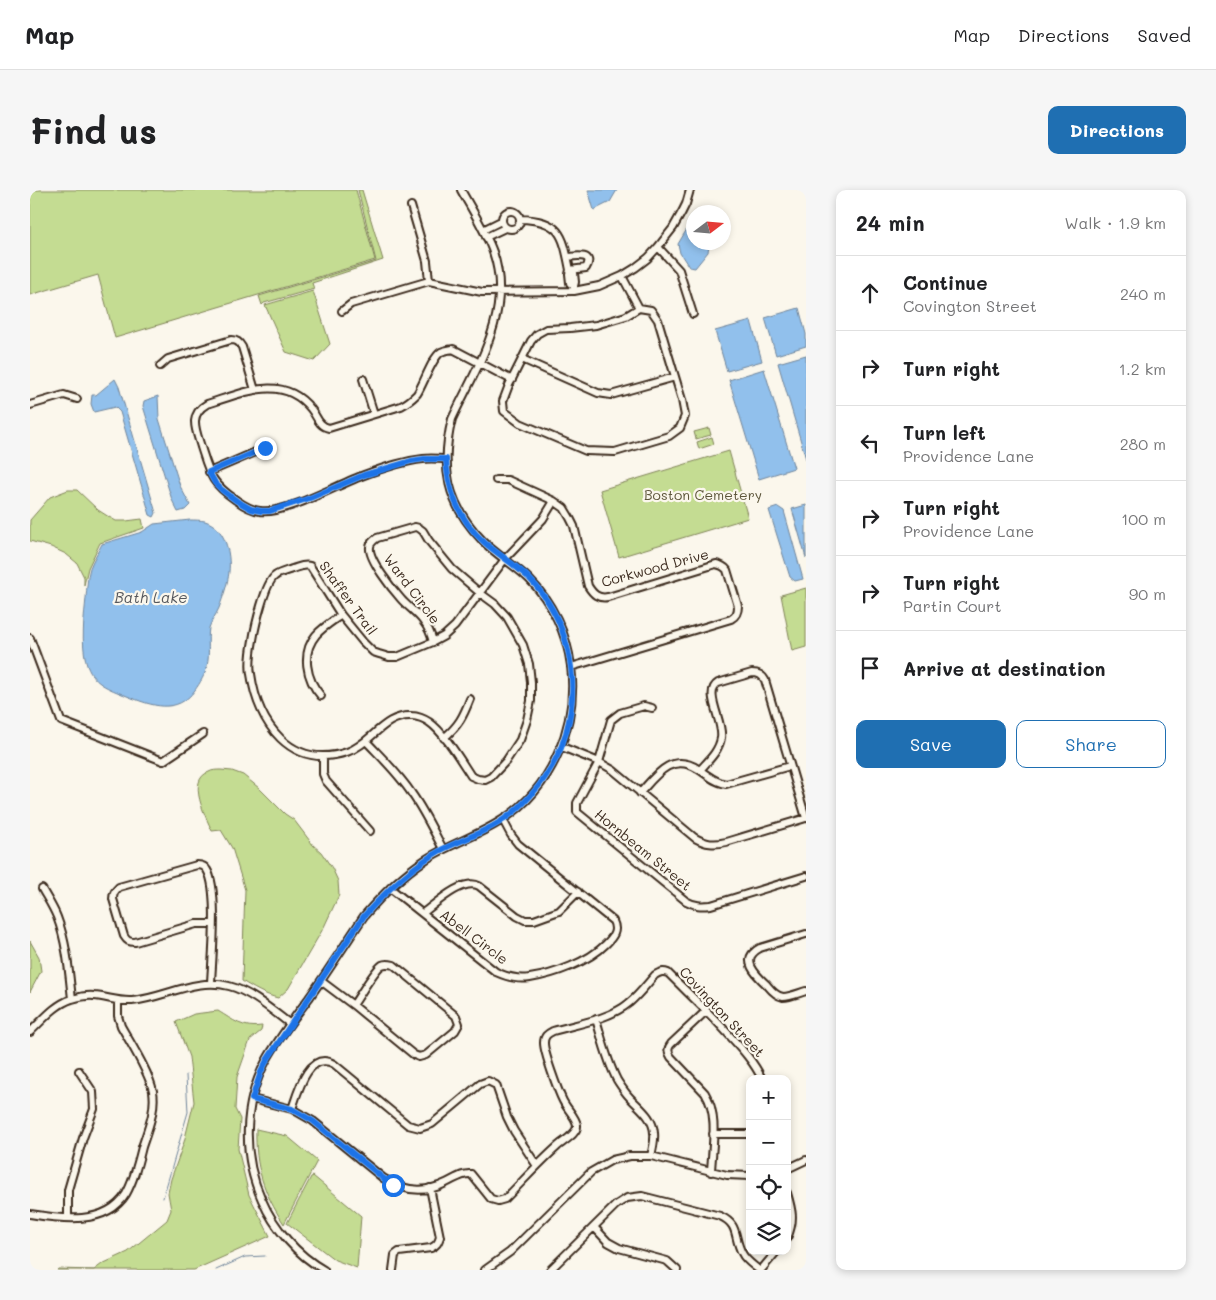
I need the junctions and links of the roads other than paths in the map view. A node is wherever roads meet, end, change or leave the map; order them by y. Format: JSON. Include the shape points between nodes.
{"nodes":[{"id":1,"x":461,"y":190,"type":"edge"},
{"id":2,"x":690,"y":190,"type":"edge"},
{"id":3,"x":411,"y":206,"type":"dead end"},
{"id":4,"x":520,"y":219,"type":"junction"},
{"id":5,"x":503,"y":224,"type":"junction"},
{"id":6,"x":483,"y":230,"type":"junction"},
{"id":7,"x":486,"y":236,"type":"junction"},
{"id":8,"x":658,"y":247,"type":"junction"},
{"id":9,"x":568,"y":257,"type":"junction"},
{"id":10,"x":570,"y":270,"type":"junction"},
{"id":11,"x":622,"y":276,"type":"junction"},
{"id":12,"x":429,"y":281,"type":"junction"},
{"id":13,"x":574,"y":288,"type":"junction"},
{"id":14,"x":500,"y":292,"type":"junction"},
{"id":15,"x":639,"y":308,"type":"junction"},
{"id":16,"x":342,"y":311,"type":"dead end"},
{"id":17,"x":693,"y":314,"type":"dead end"},
{"id":18,"x":522,"y":360,"type":"junction"},
{"id":19,"x":480,"y":362,"type":"junction"},
{"id":20,"x":160,"y":366,"type":"dead end"},
{"id":21,"x":675,"y":377,"type":"junction"},
{"id":22,"x":363,"y":379,"type":"dead end"},
{"id":23,"x":512,"y":380,"type":"junction"},
{"id":24,"x":255,"y":390,"type":"junction"},
{"id":25,"x":78,"y":398,"type":"dead end"},
{"id":26,"x":30,"y":405,"type":"edge"},
{"id":27,"x":374,"y":414,"type":"junction"},
{"id":28,"x":265,"y":448,"type":"dead end"},
{"id":29,"x":446,"y":459,"type":"junction"},
{"id":30,"x":209,"y":472,"type":"junction"},
{"id":31,"x":496,"y":480,"type":"dead end"},
{"id":32,"x":554,"y":502,"type":"junction"},
{"id":33,"x":505,"y":559,"type":"junction"},
{"id":34,"x":480,"y":593,"type":"junction"},
{"id":35,"x":341,"y":615,"type":"junction"},
{"id":36,"x":30,"y":638,"type":"edge"},
{"id":37,"x":433,"y":642,"type":"junction"},
{"id":38,"x":571,"y":667,"type":"junction"},
{"id":39,"x":321,"y":696,"type":"dead end"},
{"id":40,"x":470,"y":699,"type":"dead end"},
{"id":41,"x":652,"y":708,"type":"dead end"},
{"id":42,"x":203,"y":734,"type":"dead end"},
{"id":43,"x":444,"y":738,"type":"junction"},
{"id":44,"x":366,"y":741,"type":"junction"},
{"id":45,"x":562,"y":747,"type":"junction"},
{"id":46,"x":322,"y":757,"type":"junction"},
{"id":47,"x":599,"y":762,"type":"junction"},
{"id":48,"x":790,"y":766,"type":"junction"},
{"id":49,"x":700,"y":770,"type":"junction"},
{"id":50,"x":640,"y":793,"type":"junction"},
{"id":51,"x":806,"y":818,"type":"edge"},
{"id":52,"x":503,"y":820,"type":"junction"},
{"id":53,"x":370,"y":831,"type":"dead end"},
{"id":54,"x":444,"y":849,"type":"junction"},
{"id":55,"x":806,"y":876,"type":"edge"},
{"id":56,"x":390,"y":888,"type":"junction"},
{"id":57,"x":42,"y":889,"type":"dead end"},
{"id":58,"x":578,"y":892,"type":"junction"},
{"id":59,"x":423,"y":913,"type":"junction"},
{"id":60,"x":213,"y":924,"type":"junction"},
{"id":61,"x":806,"y":934,"type":"edge"},
{"id":62,"x":321,"y":981,"type":"junction"},
{"id":63,"x":211,"y":983,"type":"junction"},
{"id":64,"x":806,"y":991,"type":"edge"},
{"id":65,"x":72,"y":999,"type":"junction"},
{"id":66,"x":118,"y":1000,"type":"junction"},
{"id":67,"x":353,"y":1005,"type":"junction"},
{"id":68,"x":706,"y":1011,"type":"junction"},
{"id":69,"x":596,"y":1019,"type":"junction"},
{"id":70,"x":290,"y":1024,"type":"junction"},
{"id":71,"x":30,"y":1032,"type":"edge"},
{"id":72,"x":79,"y":1071,"type":"dead end"},
{"id":73,"x":760,"y":1075,"type":"edge"},
{"id":74,"x":252,"y":1099,"type":"junction"},
{"id":75,"x":292,"y":1109,"type":"junction"},
{"id":76,"x":713,"y":1134,"type":"junction"},
{"id":77,"x":746,"y":1134,"type":"edge"},
{"id":78,"x":652,"y":1156,"type":"junction"},
{"id":79,"x":806,"y":1160,"type":"edge"},
{"id":80,"x":537,"y":1166,"type":"junction"},
{"id":81,"x":791,"y":1167,"type":"edge"},
{"id":82,"x":711,"y":1172,"type":"junction"},
{"id":83,"x":746,"y":1176,"type":"edge"},
{"id":84,"x":430,"y":1188,"type":"junction"},
{"id":85,"x":791,"y":1206,"type":"edge"},
{"id":86,"x":30,"y":1214,"type":"edge"},
{"id":87,"x":68,"y":1218,"type":"junction"},
{"id":88,"x":594,"y":1227,"type":"junction"},
{"id":89,"x":791,"y":1228,"type":"edge"},
{"id":90,"x":773,"y":1255,"type":"edge"},
{"id":91,"x":321,"y":1269,"type":"edge"},
{"id":92,"x":393,"y":1270,"type":"edge"},
{"id":93,"x":485,"y":1270,"type":"edge"},
{"id":94,"x":550,"y":1270,"type":"edge"},
{"id":95,"x":677,"y":1270,"type":"edge"},
{"id":96,"x":760,"y":1270,"type":"edge"}],
"edges":[{"from":1,"to":6,"type":"street"},
{"from":2,"to":8,"type":"street","via":[[682,212]]},
{"from":3,"to":12,"type":"street","via":[[427,261]]},
{"from":4,"to":5,"type":"street","via":[[516,229]]},
{"from":4,"to":5,"type":"street","via":[[517,213],[510,211],[504,214]]},
{"from":4,"to":9,"type":"street","via":[[550,224],[564,240]]},
{"from":5,"to":6,"type":"street"},
{"from":5,"to":7,"type":"street"},
{"from":6,"to":7,"type":"street"},
{"from":7,"to":14,"type":"street","via":[[495,260]]},
{"from":8,"to":11,"type":"street"},
{"from":8,"to":17,"type":"street","via":[[679,270]]},
{"from":9,"to":10,"type":"street"},
{"from":9,"to":10,"type":"street","via":[[582,255],[588,262],[586,268]]},
{"from":10,"to":13,"type":"street","via":[[576,282]]},
{"from":11,"to":13,"type":"street","via":[[599,286]]},
{"from":11,"to":15,"type":"street"},
{"from":12,"to":14,"type":"street"},
{"from":12,"to":16,"type":"street","via":[[351,304]]},
{"from":13,"to":14,"type":"street"},
{"from":14,"to":19,"type":"street","via":[[492,336]]},
{"from":15,"to":18,"type":"street","via":[[626,316],[596,325],[546,329],[531,341]]},
{"from":15,"to":21,"type":"street","via":[[651,310],[658,320]]},
{"from":18,"to":21,"type":"street","via":[[598,393],[611,395]]},
{"from":18,"to":23,"type":"street"},
{"from":19,"to":23,"type":"street"},
{"from":19,"to":27,"type":"street","via":[[446,350],[435,359],[416,395],[401,406]]},
{"from":19,"to":29,"type":"street","via":[[452,419]]},
{"from":20,"to":24,"type":"street","via":[[168,359],[235,340],[242,347]]},
{"from":21,"to":23,"type":"street","via":[[685,416],[680,428],[669,436],[616,452],[586,451],[520,423],[504,411],[503,401]]},
{"from":22,"to":27,"type":"street"},
{"from":24,"to":27,"type":"street","via":[[273,388],[294,393],[324,427]]},
{"from":24,"to":30,"type":"street","via":[[208,404],[196,414],[194,423]]},
{"from":25,"to":26,"type":"street","via":[[64,395]]},
{"from":28,"to":30,"type":"street"},
{"from":29,"to":30,"type":"street","via":[[411,461],[364,475],[270,511],[251,509],[237,501],[215,483]]},
{"from":29,"to":33,"type":"street","via":[[449,487],[458,510],[483,541]]},
{"from":31,"to":32,"type":"street","name":"Corkwood Drive","via":[[508,480]]},
{"from":32,"to":33,"type":"street","name":"Shaffer Trail","via":[[543,519]]},
{"from":32,"to":38,"type":"street","name":"Corkwood Drive","via":[[564,508],[574,526],[588,586],[597,596],[603,598],[720,564],[727,570],[738,606],[738,612],[731,619]]},
{"from":33,"to":34,"type":"street","name":"Shaffer Trail"},
{"from":33,"to":38,"type":"street","via":[[529,578],[547,602],[567,644]]},
{"from":34,"to":37,"type":"street","name":"Shaffer Trail","via":[[455,626]]},
{"from":34,"to":37,"type":"street","name":"Ward Circle","via":[[452,569],[419,528],[372,542],[370,553],[382,576],[424,621]]},
{"from":34,"to":43,"type":"street","name":"Shaffer Trail","via":[[507,617],[523,645],[532,682],[527,720],[520,740],[506,760],[485,780],[471,776]]},
{"from":35,"to":37,"type":"street","name":"Shaffer Trail","via":[[373,652],[389,657],[398,657]]},
{"from":35,"to":39,"type":"street","via":[[316,635],[308,654],[310,680]]},
{"from":35,"to":46,"type":"street","name":"Shaffer Trail","via":[[310,566],[306,565],[274,576],[266,590],[253,636],[250,672],[266,720],[287,745],[301,753]]},
{"from":36,"to":42,"type":"street","via":[[61,721],[163,761]]},
{"from":38,"to":45,"type":"street","via":[[572,703]]},
{"from":40,"to":43,"type":"street","via":[[463,718]]},
{"from":41,"to":47,"type":"street","via":[[644,706],[615,716],[609,724]]},
{"from":43,"to":44,"type":"street","name":"Shaffer Trail","via":[[429,722],[410,716],[384,724]]},
{"from":44,"to":46,"type":"street","name":"Shaffer Trail","via":[[349,752]]},
{"from":44,"to":54,"type":"street","via":[[412,794]]},
{"from":45,"to":47,"type":"street"},
{"from":45,"to":52,"type":"street","via":[[542,782]]},
{"from":46,"to":53,"type":"street","via":[[326,781]]},
{"from":47,"to":50,"type":"street"},
{"from":47,"to":55,"type":"street","name":"Hornbeam Street","via":[[577,802],[577,812],[693,905],[711,905]]},
{"from":48,"to":49,"type":"street","via":[[726,784],[717,782]]},
{"from":48,"to":49,"type":"street","via":[[765,680],[758,673],[752,673],[714,686],[712,697],[721,725],[721,738],[717,750]]},
{"from":48,"to":51,"type":"street"},
{"from":49,"to":50,"type":"street","via":[[686,764],[665,767]]},
{"from":50,"to":51,"type":"street","via":[[704,843],[726,842]]},
{"from":52,"to":54,"type":"street"},
{"from":52,"to":58,"type":"street","name":"Abell Circle","via":[[518,844]]},
{"from":54,"to":56,"type":"street"},
{"from":56,"to":59,"type":"street","name":"Abell Circle"},
{"from":56,"to":62,"type":"street","via":[[364,916]]},
{"from":57,"to":65,"type":"street","via":[[58,919],[67,955]]},
{"from":58,"to":59,"type":"street","via":[[559,911],[525,920],[479,886],[470,883]]},
{"from":58,"to":59,"type":"street","name":"Abell Circle","via":[[613,921],[614,936],[586,959],[530,978],[519,979],[496,972]]},
{"from":60,"to":60,"type":"street","via":[[213,888],[206,867],[201,865],[119,887],[113,894],[124,936],[130,942],[196,924]]},
{"from":60,"to":63,"type":"street"},
{"from":61,"to":64,"type":"street","via":[[755,950],[750,963],[754,974],[781,997]]},
{"from":62,"to":67,"type":"street"},
{"from":62,"to":70,"type":"street"},
{"from":63,"to":66,"type":"street","via":[[132,1001]]},
{"from":63,"to":70,"type":"street","via":[[239,990]]},
{"from":65,"to":66,"type":"street","via":[[94,996]]},
{"from":65,"to":71,"type":"street","via":[[52,1010]]},
{"from":66,"to":87,"type":"street","via":[[121,1026],[150,1081],[154,1105],[152,1117],[132,1182],[120,1202],[103,1213]]},
{"from":67,"to":67,"type":"street","via":[[419,1057],[456,1031],[459,1024],[456,1016],[390,964],[378,968]]},
{"from":68,"to":69,"type":"street","name":"Covington Street","via":[[663,971],[628,1005]]},
{"from":68,"to":73,"type":"street","name":"Covington Street","via":[[747,1054]]},
{"from":68,"to":76,"type":"street","via":[[668,1047],[668,1052],[709,1100]]},
{"from":69,"to":78,"type":"street","via":[[618,1082],[651,1121],[654,1130]]},
{"from":69,"to":80,"type":"street","name":"Covington Street","via":[[545,1036],[545,1050],[558,1091],[577,1127]]},
{"from":70,"to":74,"type":"street","via":[[267,1060]]},
{"from":72,"to":87,"type":"street","via":[[92,1092],[94,1109],[68,1190]]},
{"from":74,"to":75,"type":"street","name":"Covington Street"},
{"from":74,"to":91,"type":"street","via":[[248,1153],[257,1189],[276,1225]]},
{"from":75,"to":80,"type":"street","via":[[309,1069],[324,1061],[334,1064],[408,1124],[420,1128],[432,1124],[488,1081],[496,1085],[514,1131]]},
{"from":75,"to":84,"type":"street","name":"Covington Street","via":[[313,1121],[393,1185],[412,1190]]},
{"from":76,"to":77,"type":"street"},
{"from":76,"to":82,"type":"street"},
{"from":78,"to":82,"type":"street"},
{"from":78,"to":93,"type":"street","via":[[621,1157],[598,1167],[510,1252]]},
{"from":79,"to":81,"type":"street"},
{"from":80,"to":84,"type":"street","name":"Covington Street","via":[[505,1199],[498,1201],[491,1198],[472,1174],[466,1173]]},
{"from":82,"to":83,"type":"street"},
{"from":84,"to":92,"type":"street","via":[[440,1237],[438,1242],[431,1248],[399,1252],[395,1255]]},
{"from":85,"to":89,"type":"street"},
{"from":86,"to":87,"type":"street"},
{"from":88,"to":94,"type":"street"},
{"from":88,"to":95,"type":"street","via":[[619,1248],[667,1261]]},
{"from":88,"to":96,"type":"street","via":[[621,1201],[650,1197],[726,1218],[734,1229],[744,1257]]},
{"from":90,"to":96,"type":"street"}]}
